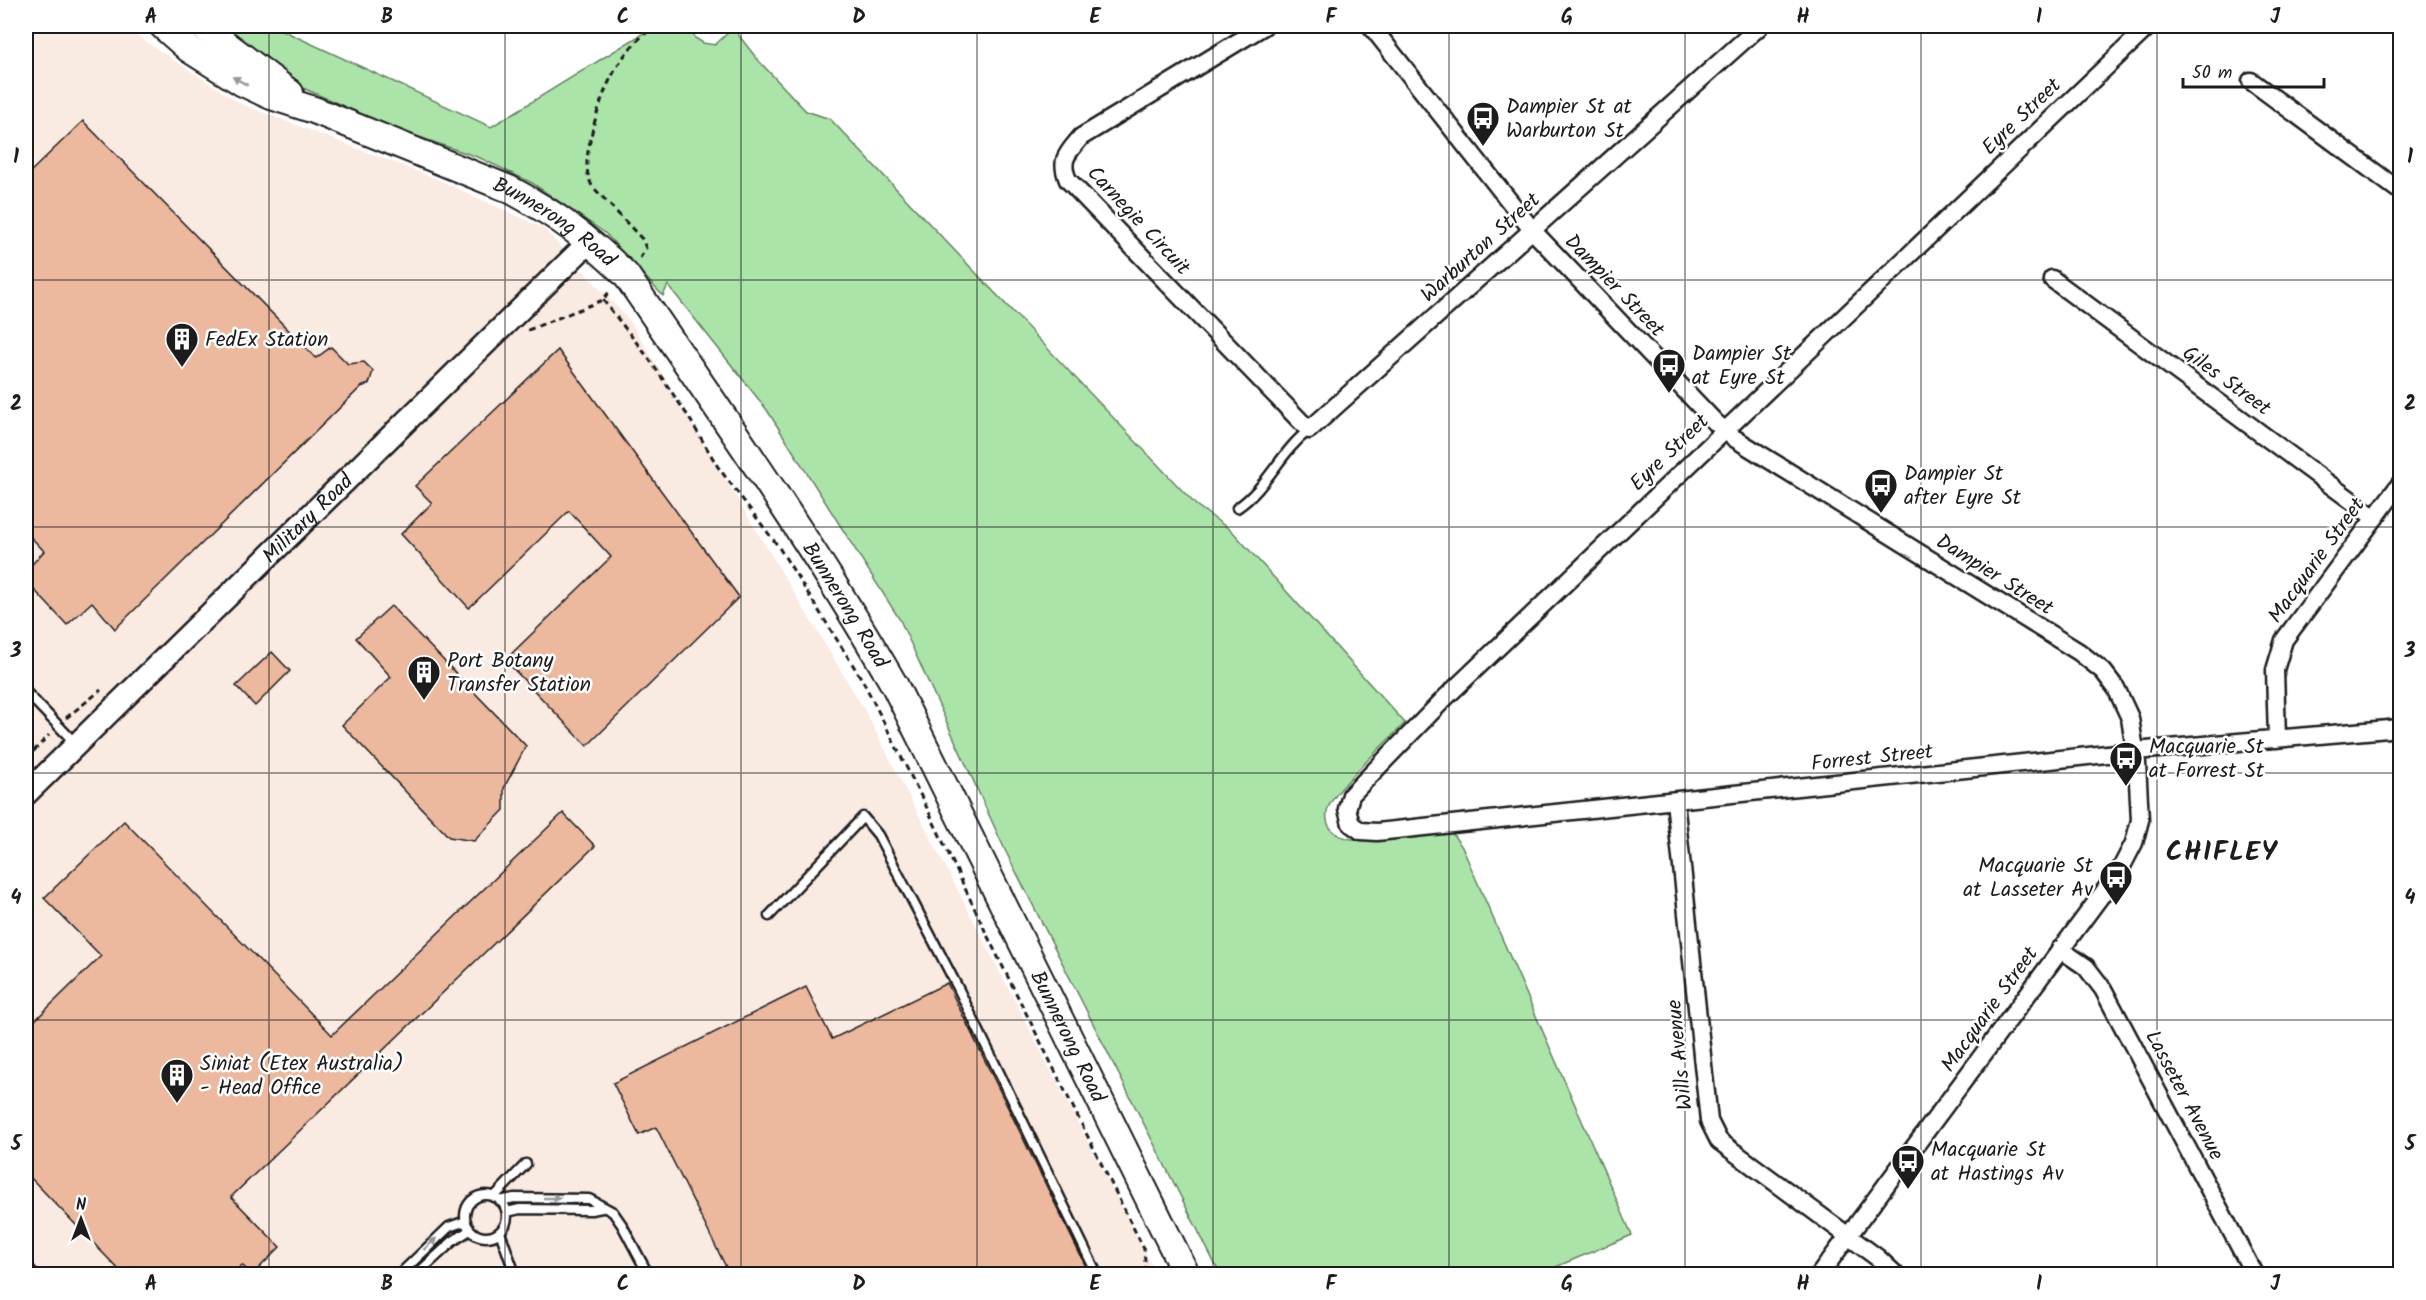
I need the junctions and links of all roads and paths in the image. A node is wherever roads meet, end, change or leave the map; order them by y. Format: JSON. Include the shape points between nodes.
{"nodes":[{"id":1,"x":202,"y":26,"type":"edge"},
{"id":2,"x":656,"y":26,"type":"edge"},
{"id":3,"x":1264,"y":26,"type":"edge"},
{"id":4,"x":1371,"y":26,"type":"edge"},
{"id":5,"x":1760,"y":26,"type":"edge"},
{"id":6,"x":2149,"y":26,"type":"edge"},
{"id":7,"x":164,"y":29,"type":"edge"},
{"id":8,"x":2251,"y":81,"type":"dead end"},
{"id":9,"x":314,"y":110,"type":"junction"},
{"id":10,"x":2400,"y":191,"type":"edge"},
{"id":11,"x":1533,"y":231,"type":"junction"},
{"id":12,"x":590,"y":241,"type":"junction"},
{"id":13,"x":626,"y":275,"type":"junction"},
{"id":14,"x":2052,"y":279,"type":"dead end"},
{"id":15,"x":1724,"y":429,"type":"junction"},
{"id":16,"x":1309,"y":430,"type":"junction"},
{"id":17,"x":2400,"y":484,"type":"edge"},
{"id":18,"x":1237,"y":508,"type":"dead end"},
{"id":19,"x":2375,"y":518,"type":"junction"},
{"id":20,"x":26,"y":692,"type":"edge"},
{"id":21,"x":2400,"y":728,"type":"edge"},
{"id":22,"x":2277,"y":739,"type":"junction"},
{"id":23,"x":76,"y":745,"type":"junction"},
{"id":24,"x":2135,"y":751,"type":"junction"},
{"id":25,"x":26,"y":794,"type":"edge"},
{"id":26,"x":1675,"y":801,"type":"junction"},
{"id":27,"x":1351,"y":824,"type":"joint"},
{"id":28,"x":770,"y":916,"type":"dead end"},
{"id":29,"x":2061,"y":949,"type":"junction"},
{"id":30,"x":526,"y":1164,"type":"dead end"},
{"id":31,"x":497,"y":1199,"type":"junction"},
{"id":32,"x":602,"y":1208,"type":"junction"},
{"id":33,"x":507,"y":1212,"type":"junction"},
{"id":34,"x":466,"y":1221,"type":"junction"},
{"id":35,"x":470,"y":1230,"type":"junction"},
{"id":36,"x":500,"y":1232,"type":"junction"},
{"id":37,"x":1849,"y":1237,"type":"junction"},
{"id":38,"x":26,"y":1265,"type":"edge"},
{"id":39,"x":34,"y":1275,"type":"edge"},
{"id":40,"x":400,"y":1275,"type":"edge"},
{"id":41,"x":417,"y":1275,"type":"edge"},
{"id":42,"x":515,"y":1275,"type":"edge"},
{"id":43,"x":648,"y":1275,"type":"edge"},
{"id":44,"x":1097,"y":1275,"type":"edge"},
{"id":45,"x":1146,"y":1275,"type":"edge"},
{"id":46,"x":1186,"y":1275,"type":"edge"},
{"id":47,"x":1820,"y":1275,"type":"edge"},
{"id":48,"x":1895,"y":1275,"type":"edge"},
{"id":49,"x":2254,"y":1275,"type":"edge"}],
"edges":[{"from":1,"to":9,"type":"main road","name":"Bunnerong Road"},
{"from":2,"to":13,"type":"path","via":[[629,50],[611,77],[598,108],[586,164],[592,186],[646,248]]},
{"from":3,"to":16,"type":"street","name":"Carnegie Circuit","via":[[1082,137],[1066,154],[1063,168],[1068,180]]},
{"from":4,"to":11,"type":"street","name":"Dampier Street"},
{"from":5,"to":11,"type":"street","name":"Warburton Street"},
{"from":6,"to":15,"type":"street","name":"Eyre Street"},
{"from":9,"to":7,"type":"main road","name":"Bunnerong Road","one_way":true,"via":[[243,83]]},
{"from":8,"to":10,"type":"street"},
{"from":9,"to":12,"type":"main road","name":"Bunnerong Road","via":[[509,189]]},
{"from":11,"to":15,"type":"street","name":"Dampier Street"},
{"from":11,"to":16,"type":"street","name":"Warburton Street"},
{"from":12,"to":13,"type":"main road","name":"Bunnerong Road"},
{"from":12,"to":23,"type":"street","name":"Military Road"},
{"from":13,"to":45,"type":"path","via":[[603,300],[647,356],[718,467],[778,546],[863,681],[1144,1249]]},
{"from":13,"to":46,"type":"main road","name":"Bunnerong Road","via":[[854,614],[895,686]]},
{"from":14,"to":19,"type":"street","name":"Giles Street"},
{"from":15,"to":24,"type":"street","name":"Dampier Street","via":[[2079,652],[2103,671],[2126,705]]},
{"from":15,"to":27,"type":"street","name":"Eyre Street","via":[[1445,698],[1351,795],[1347,809]]},
{"from":16,"to":18,"type":"lane","name":"Warburton Street","via":[[1298,438],[1252,498]]},
{"from":17,"to":19,"type":"street","name":"Macquarie Street"},
{"from":19,"to":22,"type":"street","name":"Macquarie Street","via":[[2284,640],[2275,670]]},
{"from":20,"to":23,"type":"lane"},
{"from":21,"to":22,"type":"street","name":"Forrest Street"},
{"from":22,"to":24,"type":"street","name":"Forrest Street"},
{"from":23,"to":25,"type":"street","name":"Military Road"},
{"from":24,"to":26,"type":"street","name":"Forrest Street"},
{"from":24,"to":29,"type":"street","name":"Macquarie Street","via":[[2140,820],[2134,843],[2120,870]]},
{"from":26,"to":27,"type":"street","name":"Forrest Street","via":[[1377,832],[1362,831]]},
{"from":26,"to":37,"type":"street","name":"Wills Avenue","via":[[1709,1121],[1719,1141]]},
{"from":28,"to":44,"type":"lane","via":[[863,817],[878,835],[958,988]]},
{"from":29,"to":37,"type":"street","name":"Macquarie Street"},
{"from":29,"to":49,"type":"street","name":"Lasseter Avenue","via":[[2086,967],[2103,989]]},
{"from":30,"to":31,"type":"lane"},
{"from":31,"to":32,"type":"lane","one_way":true,"via":[[581,1198]]},
{"from":31,"to":33,"type":"lane"},
{"from":31,"to":34,"type":"lane","via":[[472,1200],[465,1213]]},
{"from":32,"to":33,"type":"lane"},
{"from":32,"to":43,"type":"lane","via":[[613,1212],[622,1225]]},
{"from":33,"to":36,"type":"lane"},
{"from":34,"to":35,"type":"lane"},
{"from":40,"to":34,"type":"lane","one_way":true,"via":[[449,1227]]},
{"from":35,"to":36,"type":"lane","via":[[484,1237]]},
{"from":35,"to":41,"type":"lane"},
{"from":36,"to":42,"type":"lane"},
{"from":37,"to":47,"type":"street","name":"Macquarie Street"},
{"from":37,"to":48,"type":"street","name":"Wills Avenue"},
{"from":38,"to":39,"type":"lane"}]}
